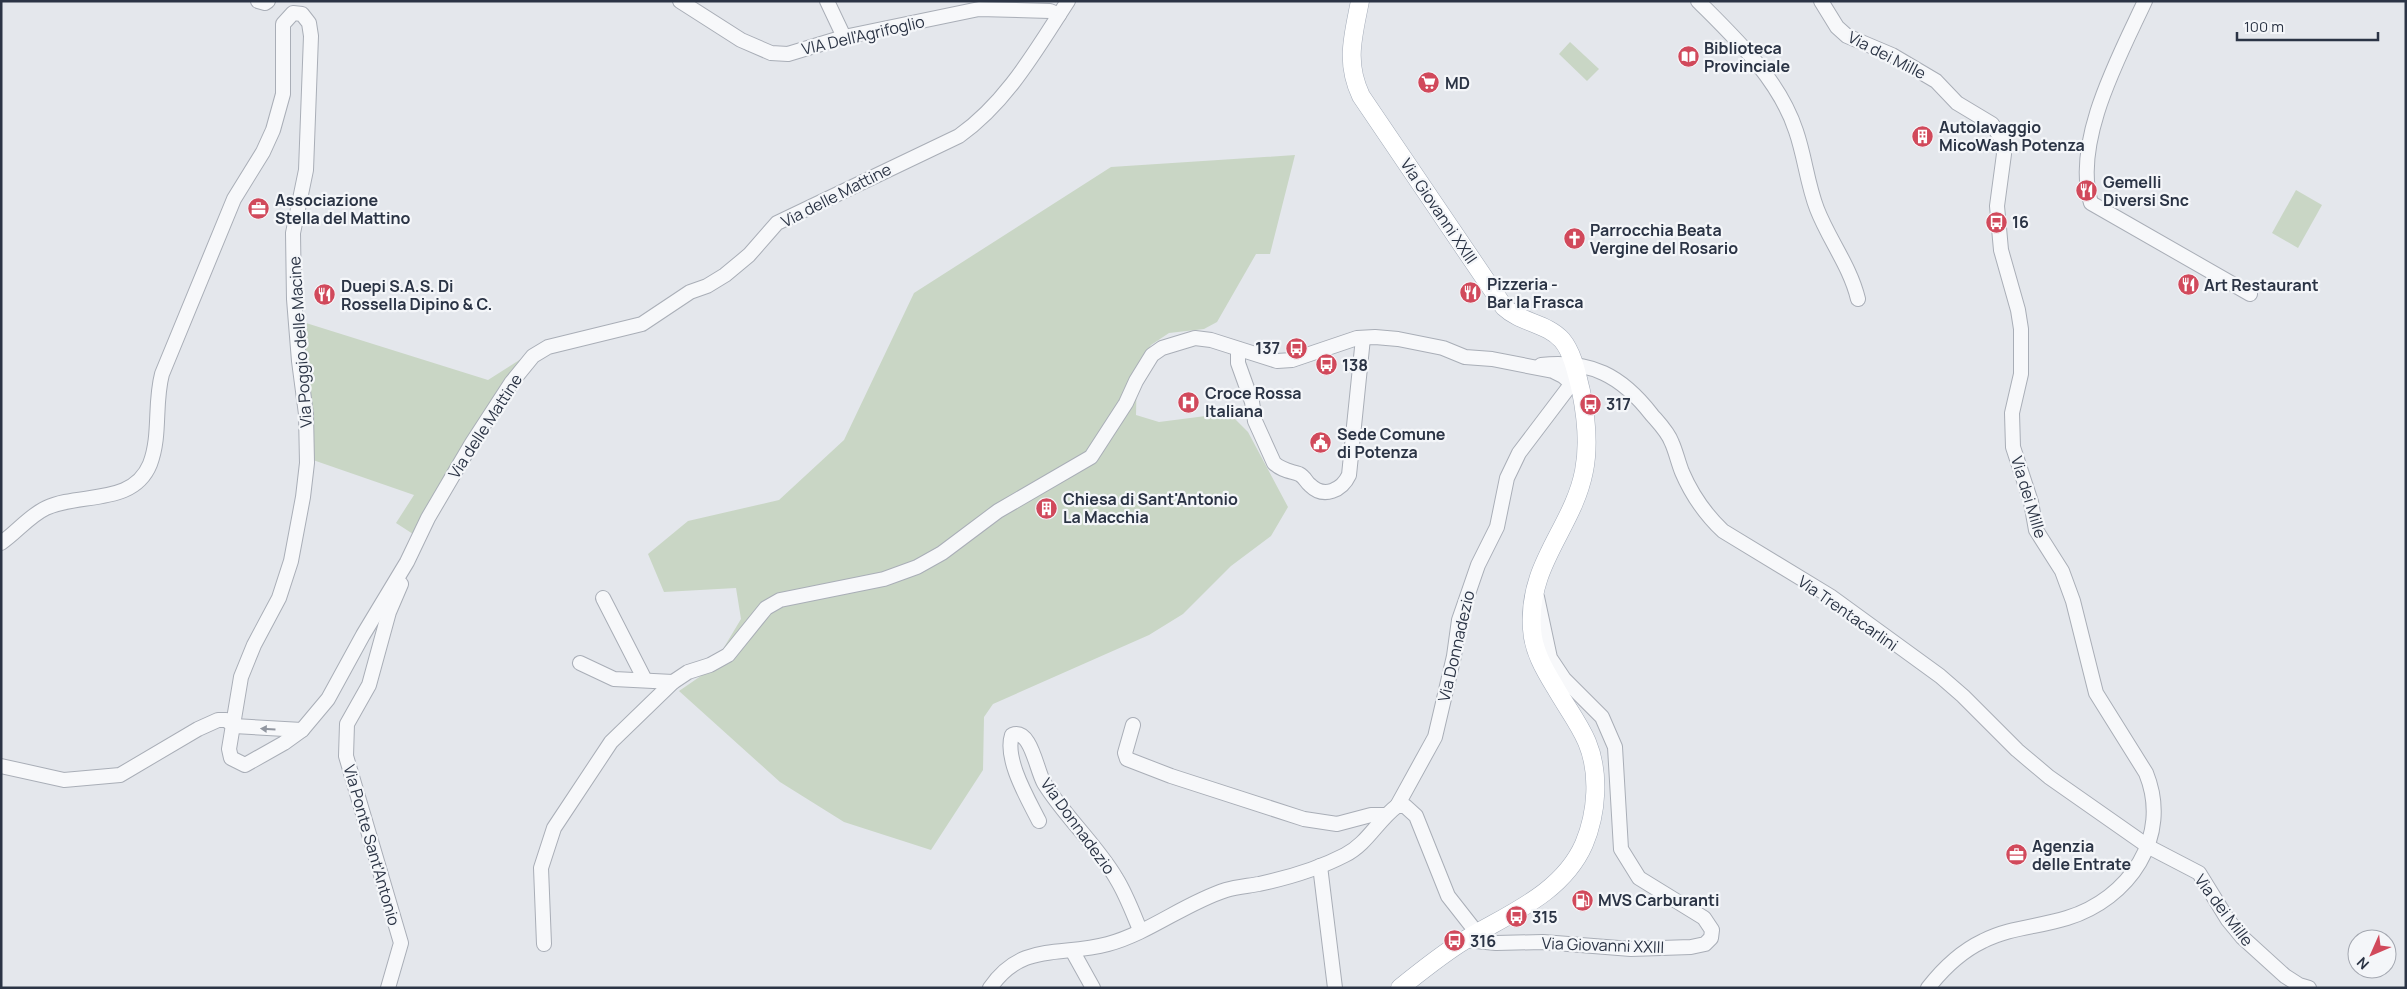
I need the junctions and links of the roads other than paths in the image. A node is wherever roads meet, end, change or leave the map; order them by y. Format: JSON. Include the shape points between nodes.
{"nodes":[{"id":1,"x":258,"y":1,"type":"edge"},
{"id":2,"x":268,"y":1,"type":"edge"},
{"id":3,"x":680,"y":1,"type":"edge"},
{"id":4,"x":827,"y":1,"type":"edge"},
{"id":5,"x":1068,"y":1,"type":"edge"},
{"id":6,"x":1360,"y":1,"type":"edge"},
{"id":7,"x":1698,"y":1,"type":"edge"},
{"id":8,"x":1822,"y":1,"type":"edge"},
{"id":9,"x":2145,"y":1,"type":"edge"},
{"id":10,"x":301,"y":8,"type":"edge"},
{"id":11,"x":1059,"y":15,"type":"junction"},
{"id":12,"x":844,"y":37,"type":"junction"},
{"id":13,"x":2250,"y":294,"type":"dead end"},
{"id":14,"x":1858,"y":299,"type":"dead end"},
{"id":15,"x":1363,"y":338,"type":"junction"},
{"id":16,"x":1238,"y":349,"type":"junction"},
{"id":17,"x":1568,"y":376,"type":"junction"},
{"id":18,"x":1,"y":543,"type":"edge"},
{"id":19,"x":407,"y":562,"type":"junction"},
{"id":20,"x":1535,"y":589,"type":"junction"},
{"id":21,"x":603,"y":598,"type":"dead end"},
{"id":22,"x":580,"y":663,"type":"dead end"},
{"id":23,"x":645,"y":680,"type":"junction"},
{"id":24,"x":673,"y":682,"type":"junction"},
{"id":25,"x":1132,"y":725,"type":"dead end"},
{"id":26,"x":234,"y":728,"type":"junction"},
{"id":27,"x":302,"y":730,"type":"junction"},
{"id":28,"x":1,"y":766,"type":"edge"},
{"id":29,"x":1397,"y":806,"type":"junction"},
{"id":30,"x":1386,"y":815,"type":"junction"},
{"id":31,"x":1038,"y":821,"type":"dead end"},
{"id":32,"x":2149,"y":847,"type":"junction"},
{"id":33,"x":1320,"y":866,"type":"junction"},
{"id":34,"x":1140,"y":930,"type":"junction"},
{"id":35,"x":1471,"y":937,"type":"junction"},
{"id":36,"x":544,"y":944,"type":"dead end"},
{"id":37,"x":1073,"y":952,"type":"junction"},
{"id":38,"x":388,"y":988,"type":"edge"},
{"id":39,"x":990,"y":988,"type":"edge"},
{"id":40,"x":1093,"y":988,"type":"edge"},
{"id":41,"x":1335,"y":988,"type":"edge"},
{"id":42,"x":1400,"y":988,"type":"edge"},
{"id":43,"x":1928,"y":988,"type":"edge"},
{"id":44,"x":2309,"y":988,"type":"edge"}],
"edges":[{"from":1,"to":2,"type":"street"},
{"from":3,"to":12,"type":"street","name":"VIA Dell'Agrifoglio","via":[[741,40],[772,53],[788,54]]},
{"from":4,"to":12,"type":"street"},
{"from":5,"to":11,"type":"street","name":"Via delle Mattine"},
{"from":6,"to":17,"type":"main road","name":"Via Giovanni XXIII","via":[[1351,57],[1356,85],[1366,104],[1504,307],[1513,316],[1547,329],[1562,341]]},
{"from":7,"to":14,"type":"street","via":[[1739,44],[1785,105],[1796,129],[1817,210],[1853,279]]},
{"from":8,"to":32,"type":"street","name":"Via dei Mille","via":[[1837,27],[1847,36],[1892,55],[1936,80],[1957,102],[1992,124],[2002,140],[2004,154],[1997,206],[2001,250],[2021,329],[2020,374],[2012,413],[2014,447],[2036,530],[2062,571],[2073,601],[2096,693],[2150,783],[2154,811]]},
{"from":9,"to":13,"type":"street","via":[[2110,77],[2091,134],[2088,171],[2091,203]]},
{"from":10,"to":18,"type":"street","name":"Via Poggio delle Macine","via":[[283,24],[284,94],[273,130],[234,199],[162,374],[157,394],[157,437],[146,473],[123,491],[60,502],[42,510]]},
{"from":10,"to":26,"type":"street","name":"Via Poggio delle Macine","via":[[311,36],[308,144],[306,170],[292,233],[307,463],[291,561],[279,598],[245,664]]},
{"from":11,"to":12,"type":"street","name":"VIA Dell'Agrifoglio","via":[[1050,11],[979,9]]},
{"from":11,"to":19,"type":"street","name":"Via delle Mattine","via":[[1021,73],[959,136],[778,223],[750,255],[725,275],[690,292],[642,324],[548,347],[533,356],[511,383],[472,443],[428,518]]},
{"from":15,"to":16,"type":"street","name":"Via Trentacarlini","via":[[1292,360],[1277,361]]},
{"from":15,"to":16,"type":"street","via":[[1349,475],[1346,482],[1332,491],[1316,490],[1300,475],[1274,463],[1255,421],[1238,363]]},
{"from":15,"to":17,"type":"street","name":"Via Trentacarlini","via":[[1412,341],[1465,357],[1532,366]]},
{"from":16,"to":24,"type":"street","name":"Via Trentacarlini","via":[[1195,338],[1162,348],[1146,364],[1126,403],[1091,457],[1034,489],[917,566],[884,580],[780,600],[766,608],[728,655]]},
{"from":17,"to":20,"type":"main road","name":"Via Giovanni XXIII","via":[[1586,434],[1584,470],[1577,492],[1542,563]]},
{"from":17,"to":29,"type":"street","name":"Via Donnadezio","via":[[1519,452],[1507,478],[1497,526],[1478,565],[1459,620],[1435,737]]},
{"from":17,"to":32,"type":"street","name":"Via Trentacarlini","via":[[1589,368],[1607,374],[1637,397],[1668,435],[1689,486],[1723,531],[1830,596],[1940,676],[2036,766]]},
{"from":19,"to":27,"type":"street","name":"Via delle Mattine","via":[[362,635],[328,699]]},
{"from":19,"to":38,"type":"street","name":"Via Ponte Sant'Antonio","via":[[369,685],[347,724],[346,756],[401,943]]},
{"from":20,"to":35,"type":"main road","name":"Via Giovanni XXIII","via":[[1532,630],[1537,653],[1586,741],[1593,763],[1592,819],[1583,846],[1569,869],[1553,886]]},
{"from":20,"to":35,"type":"street","name":"Via Giovanni XXIII","via":[[1550,658],[1564,679],[1602,717],[1615,747],[1622,849],[1639,878],[1704,918],[1712,930],[1711,938],[1705,944],[1691,947],[1631,949],[1543,942],[1496,943]]},
{"from":21,"to":23,"type":"street"},
{"from":22,"to":23,"type":"street","via":[[614,679]]},
{"from":23,"to":24,"type":"street"},
{"from":24,"to":36,"type":"street","name":"Via Trentacarlini","via":[[611,742],[554,828],[541,868]]},
{"from":25,"to":30,"type":"street","via":[[1127,759],[1171,776],[1304,819],[1337,824],[1371,815]]},
{"from":27,"to":26,"type":"street","one_way":true},
{"from":26,"to":27,"type":"street","name":"Via delle Mattine","via":[[229,754],[235,762],[244,765]]},
{"from":26,"to":28,"type":"street","via":[[226,720],[218,720],[120,775],[64,780]]},
{"from":29,"to":30,"type":"street","name":"Via Donnadezio"},
{"from":29,"to":35,"type":"street","via":[[1405,806],[1416,816],[1448,896]]},
{"from":30,"to":33,"type":"street","name":"Via Donnadezio","via":[[1355,849]]},
{"from":31,"to":34,"type":"street","name":"Via Donnadezio","via":[[1014,766],[1010,740],[1016,733],[1028,740],[1035,765],[1053,797],[1116,878]]},
{"from":32,"to":43,"type":"street","via":[[2130,877],[2096,907],[2066,919],[2021,927],[1981,941],[1938,975]]},
{"from":32,"to":44,"type":"street","name":"Via dei Mille","via":[[2199,873],[2242,937],[2285,976]]},
{"from":33,"to":34,"type":"street","name":"Via Donnadezio","via":[[1261,884],[1226,890]]},
{"from":33,"to":41,"type":"street"},
{"from":34,"to":37,"type":"street","name":"Via Donnadezio","via":[[1110,944]]},
{"from":35,"to":42,"type":"main road","name":"Via Giovanni XXIII","via":[[1440,956]]},
{"from":37,"to":39,"type":"street","name":"Via Donnadezio","via":[[1054,950],[1022,958],[1004,970]]},
{"from":37,"to":40,"type":"street"}]}
